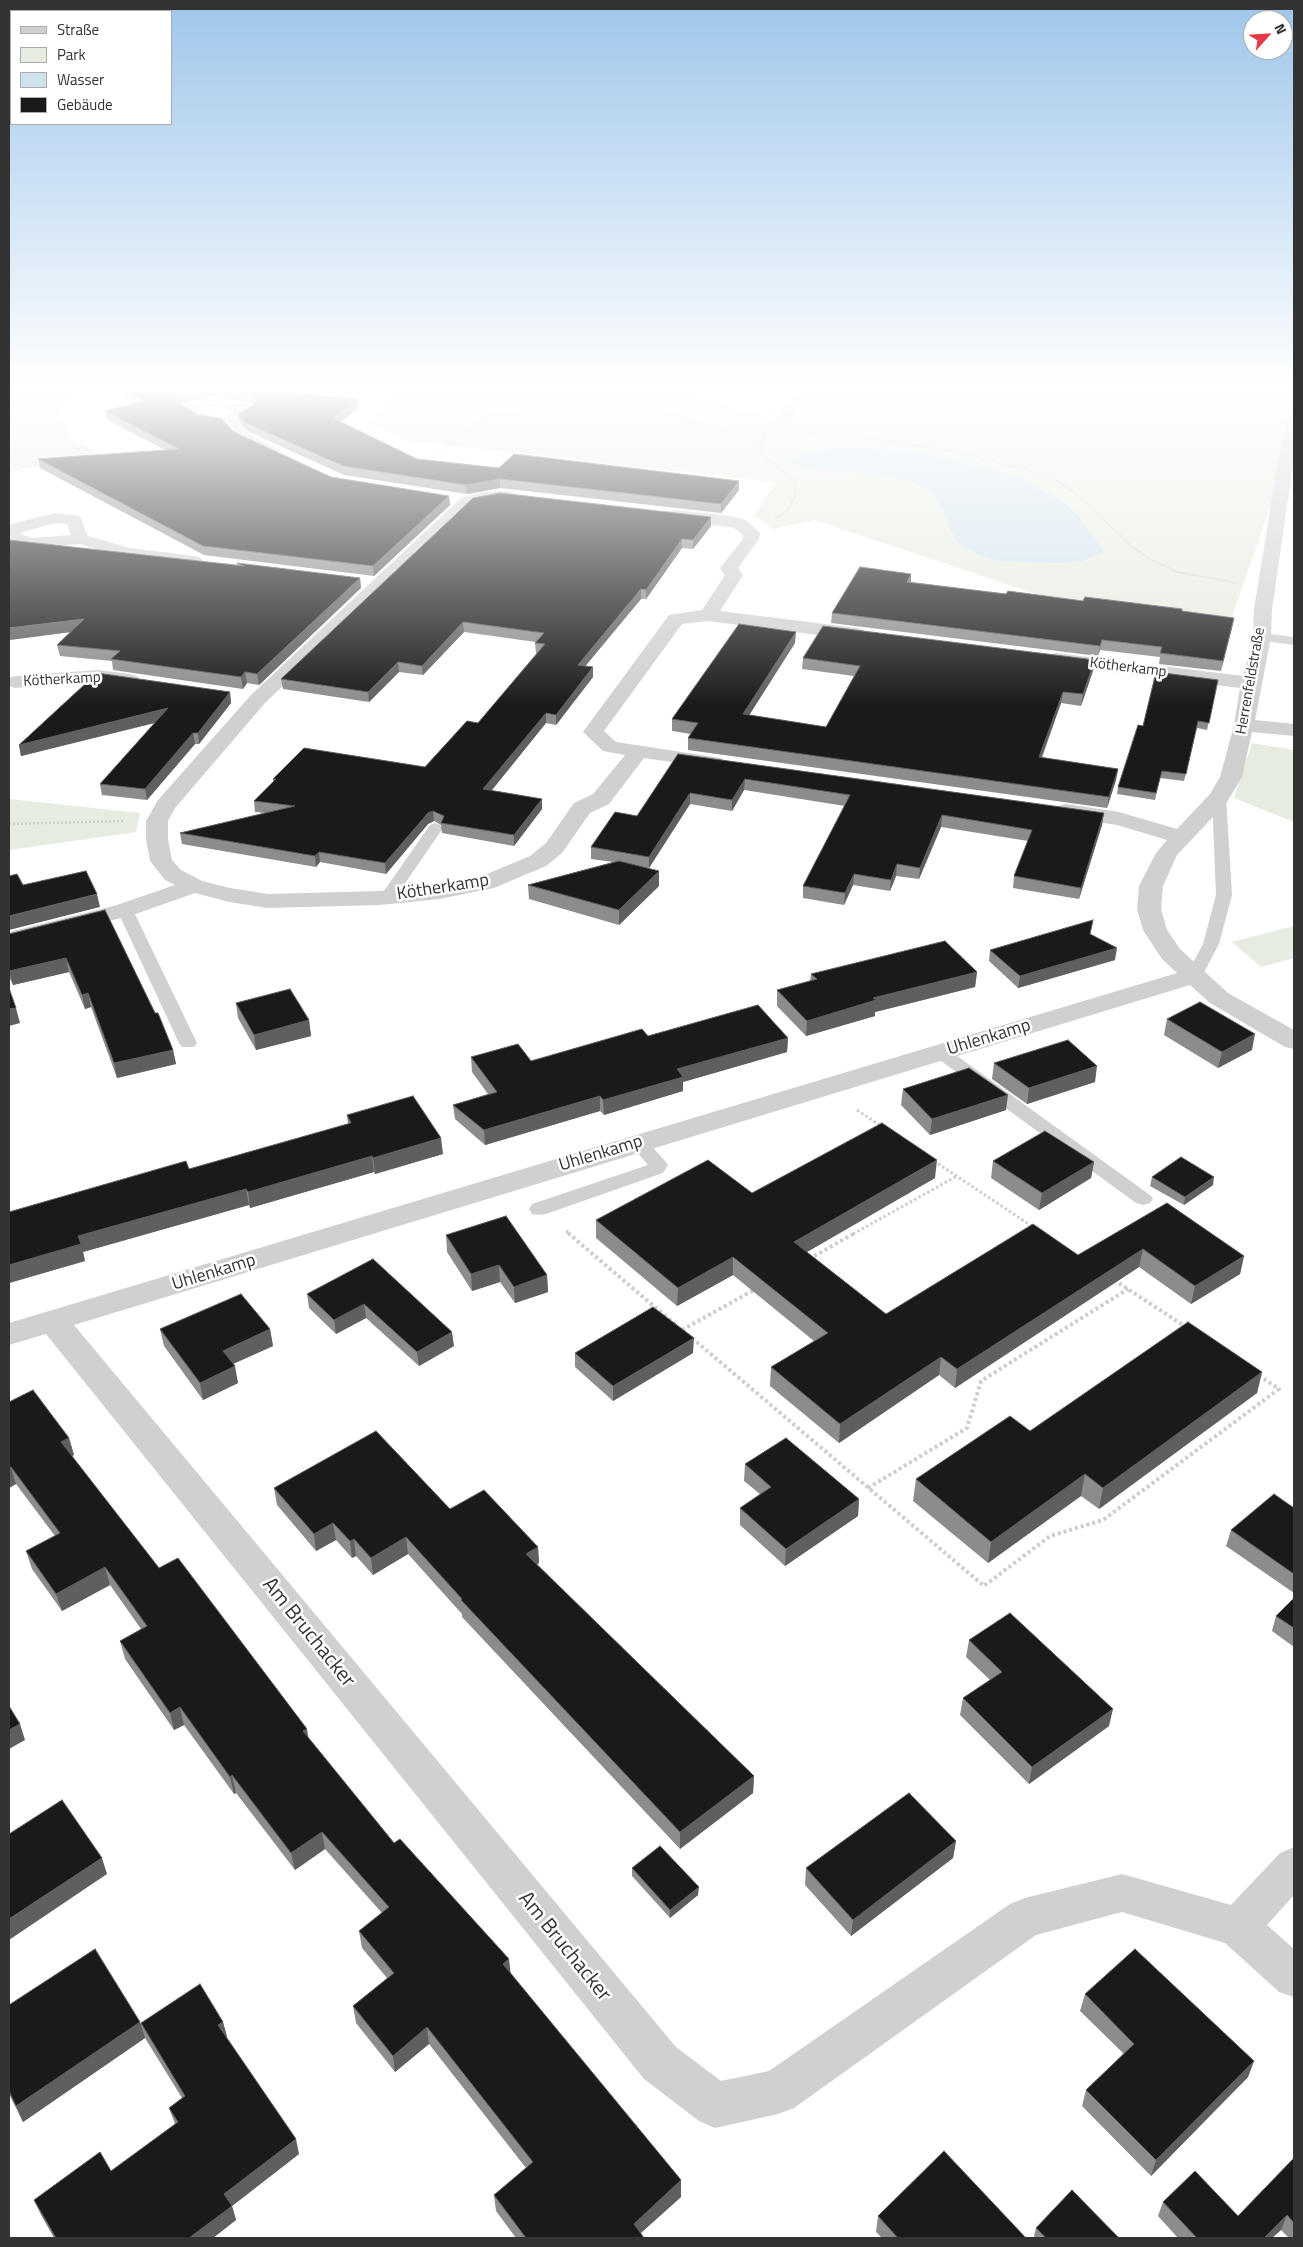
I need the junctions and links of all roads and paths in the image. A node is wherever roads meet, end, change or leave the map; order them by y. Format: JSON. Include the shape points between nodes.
{"nodes":[{"id":1,"x":493,"y":496,"type":"edge"},
{"id":2,"x":508,"y":496,"type":"edge"},
{"id":3,"x":796,"y":496,"type":"edge"},
{"id":4,"x":1079,"y":496,"type":"edge"},
{"id":5,"x":1281,"y":496,"type":"edge"},
{"id":6,"x":529,"y":498,"type":"edge"},
{"id":7,"x":654,"y":512,"type":"edge"},
{"id":8,"x":746,"y":528,"type":"junction"},
{"id":9,"x":9,"y":536,"type":"edge"},
{"id":10,"x":81,"y":539,"type":"junction"},
{"id":11,"x":206,"y":562,"type":"edge"},
{"id":12,"x":1266,"y":588,"type":"junction"},
{"id":13,"x":708,"y":614,"type":"junction"},
{"id":14,"x":874,"y":636,"type":"edge"},
{"id":15,"x":1262,"y":637,"type":"junction"},
{"id":16,"x":1294,"y":641,"type":"edge"},
{"id":17,"x":1042,"y":657,"type":"edge"},
{"id":18,"x":11,"y":683,"type":"edge"},
{"id":19,"x":145,"y":683,"type":"edge"},
{"id":20,"x":1251,"y":683,"type":"junction"},
{"id":21,"x":1244,"y":724,"type":"junction"},
{"id":22,"x":1294,"y":730,"type":"edge"},
{"id":23,"x":639,"y":752,"type":"junction"},
{"id":24,"x":737,"y":765,"type":"edge"},
{"id":25,"x":1219,"y":797,"type":"junction"},
{"id":26,"x":1050,"y":809,"type":"edge"},
{"id":27,"x":158,"y":821,"type":"junction"},
{"id":28,"x":9,"y":824,"type":"edge"},
{"id":29,"x":435,"y":828,"type":"edge"},
{"id":30,"x":1181,"y":837,"type":"junction"},
{"id":31,"x":194,"y":886,"type":"junction"},
{"id":32,"x":387,"y":898,"type":"junction"},
{"id":33,"x":125,"y":910,"type":"junction"},
{"id":34,"x":9,"y":939,"type":"edge"},
{"id":35,"x":1194,"y":976,"type":"junction"},
{"id":36,"x":1294,"y":1041,"type":"edge"},
{"id":37,"x":188,"y":1043,"type":"dead end"},
{"id":38,"x":940,"y":1052,"type":"junction"},
{"id":39,"x":823,"y":1088,"type":"junction"},
{"id":40,"x":886,"y":1130,"type":"edge"},
{"id":41,"x":638,"y":1143,"type":"junction"},
{"id":42,"x":926,"y":1156,"type":"edge"},
{"id":43,"x":957,"y":1176,"type":"junction"},
{"id":44,"x":1143,"y":1199,"type":"dead end"},
{"id":45,"x":539,"y":1209,"type":"joint"},
{"id":46,"x":1038,"y":1230,"type":"edge"},
{"id":47,"x":803,"y":1263,"type":"edge"},
{"id":48,"x":1111,"y":1278,"type":"edge"},
{"id":49,"x":760,"y":1287,"type":"edge"},
{"id":50,"x":1128,"y":1289,"type":"junction"},
{"id":51,"x":53,"y":1321,"type":"junction"},
{"id":52,"x":682,"y":1330,"type":"junction"},
{"id":53,"x":1191,"y":1331,"type":"edge"},
{"id":54,"x":9,"y":1334,"type":"edge"},
{"id":55,"x":1255,"y":1373,"type":"edge"},
{"id":56,"x":868,"y":1488,"type":"junction"},
{"id":57,"x":1294,"y":1866,"type":"edge"},
{"id":58,"x":1238,"y":1928,"type":"junction"},
{"id":59,"x":1294,"y":1977,"type":"edge"}],
"edges":[{"from":1,"to":27,"type":"street","via":[[459,500],[248,697],[166,805]]},
{"from":2,"to":6,"type":"street"},
{"from":3,"to":8,"type":"path","via":[[788,510],[773,520]]},
{"from":4,"to":12,"type":"path","via":[[1130,545],[1150,559],[1177,572]]},
{"from":5,"to":12,"type":"street","name":"Herrenfeldstraße"},
{"from":7,"to":8,"type":"street","via":[[731,521]]},
{"from":8,"to":13,"type":"street","via":[[752,533],[751,539],[729,568],[734,575]]},
{"from":9,"to":10,"type":"street","via":[[31,543]]},
{"from":9,"to":10,"type":"street","via":[[18,528],[55,518],[74,520]]},
{"from":10,"to":11,"type":"street","via":[[128,553]]},
{"from":12,"to":15,"type":"street","name":"Herrenfeldstraße"},
{"from":13,"to":14,"type":"street"},
{"from":13,"to":23,"type":"street","via":[[676,619],[593,732],[610,747]]},
{"from":15,"to":16,"type":"lane"},
{"from":15,"to":20,"type":"street","name":"Herrenfeldstraße"},
{"from":17,"to":20,"type":"street","name":"Kötherkamp"},
{"from":18,"to":19,"type":"street","name":"Kötherkamp","via":[[98,676]]},
{"from":20,"to":21,"type":"street","name":"Herrenfeldstraße"},
{"from":21,"to":22,"type":"street"},
{"from":21,"to":25,"type":"street","name":"Herrenfeldstraße","via":[[1231,777]]},
{"from":23,"to":24,"type":"street"},
{"from":23,"to":32,"type":"street","name":"Kötherkamp","via":[[601,799],[582,808],[554,848],[538,861],[486,883]]},
{"from":25,"to":30,"type":"street","name":"Herrenfeldstraße"},
{"from":25,"to":35,"type":"lane","via":[[1224,895],[1211,944]]},
{"from":26,"to":30,"type":"street","via":[[1119,819]]},
{"from":27,"to":28,"type":"path"},
{"from":27,"to":31,"type":"street","name":"Kötherkamp","via":[[161,862],[174,876]]},
{"from":29,"to":32,"type":"lane"},
{"from":30,"to":35,"type":"street","name":"Herrenfeldstraße","via":[[1167,854],[1151,886],[1149,909],[1156,930],[1171,954]]},
{"from":31,"to":32,"type":"street","name":"Kötherkamp","via":[[268,901]]},
{"from":31,"to":33,"type":"street"},
{"from":33,"to":34,"type":"street"},
{"from":33,"to":37,"type":"lane"},
{"from":35,"to":36,"type":"street","via":[[1219,998]]},
{"from":35,"to":38,"type":"street","name":"Uhlenkamp"},
{"from":38,"to":39,"type":"street","name":"Uhlenkamp"},
{"from":38,"to":44,"type":"lane"},
{"from":39,"to":40,"type":"path"},
{"from":39,"to":41,"type":"street","name":"Uhlenkamp"},
{"from":41,"to":45,"type":"lane","via":[[658,1165],[656,1170]]},
{"from":41,"to":51,"type":"street","name":"Uhlenkamp"},
{"from":42,"to":43,"type":"path"},
{"from":43,"to":46,"type":"path"},
{"from":43,"to":47,"type":"path"},
{"from":45,"to":52,"type":"path"},
{"from":48,"to":50,"type":"path"},
{"from":49,"to":52,"type":"path"},
{"from":50,"to":53,"type":"path"},
{"from":50,"to":56,"type":"path","via":[[981,1380],[967,1428]]},
{"from":51,"to":54,"type":"street","name":"Uhlenkamp"},
{"from":51,"to":58,"type":"street","name":"Am Bruchacker","via":[[660,2063],[715,2105],[778,2092],[1025,1918],[1122,1893]]},
{"from":52,"to":56,"type":"path"},
{"from":55,"to":56,"type":"path","via":[[1279,1389],[1103,1520],[1050,1536],[984,1586]]},
{"from":57,"to":58,"type":"street"},
{"from":58,"to":59,"type":"street"}]}
